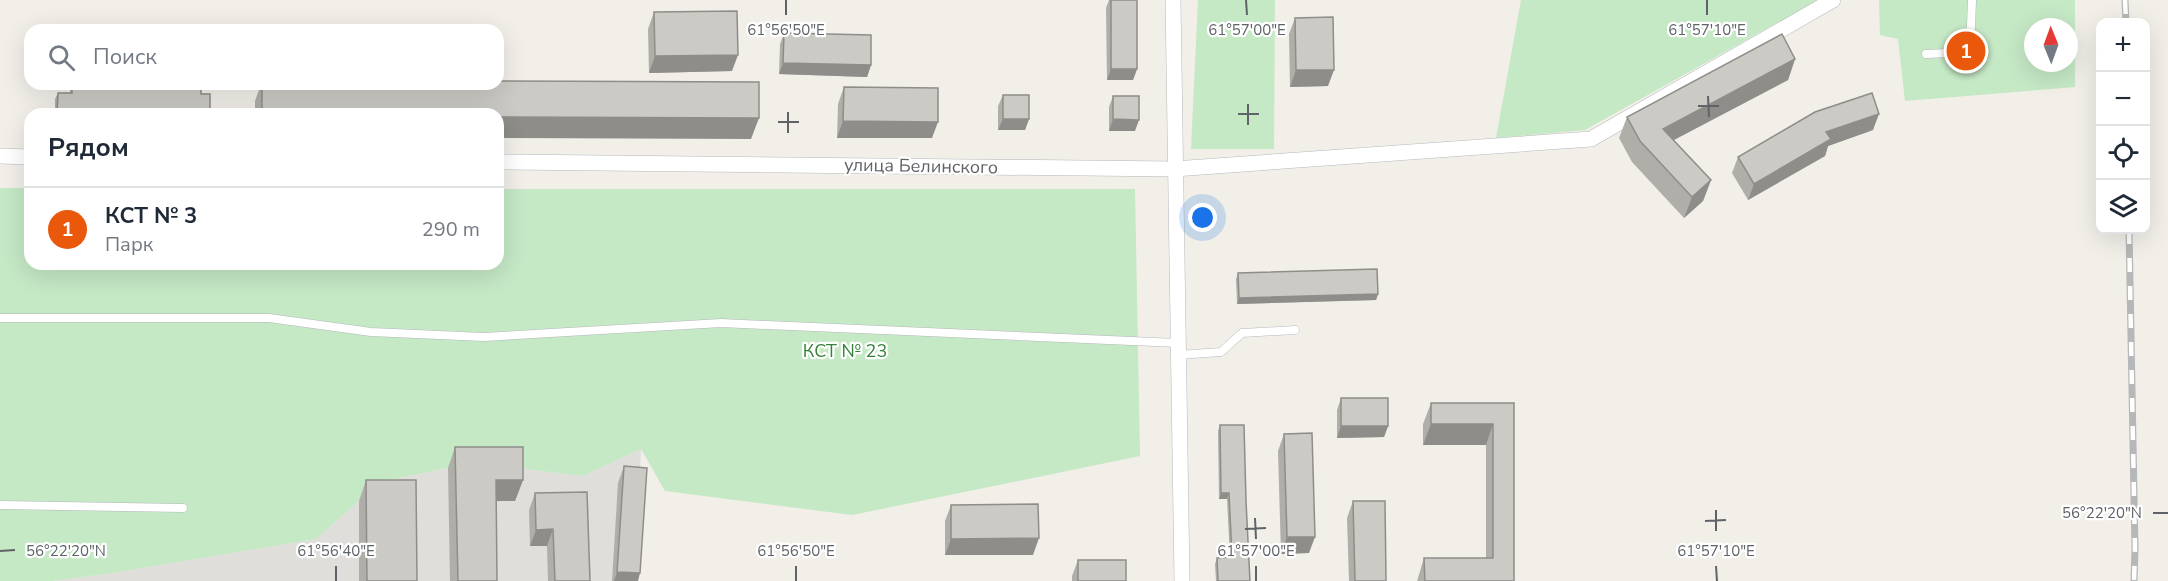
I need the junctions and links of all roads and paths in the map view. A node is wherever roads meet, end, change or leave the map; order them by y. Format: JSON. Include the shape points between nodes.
{"nodes":[{"id":1,"x":1173,"y":0,"type":"edge"},
{"id":2,"x":1833,"y":0,"type":"edge"},
{"id":3,"x":1972,"y":0,"type":"edge"},
{"id":4,"x":1926,"y":54,"type":"dead end"},
{"id":5,"x":0,"y":156,"type":"edge"},
{"id":6,"x":24,"y":157,"type":"edge"},
{"id":7,"x":504,"y":162,"type":"edge"},
{"id":8,"x":1174,"y":169,"type":"junction"},
{"id":9,"x":0,"y":318,"type":"edge"},
{"id":10,"x":1295,"y":330,"type":"dead end"},
{"id":11,"x":1178,"y":349,"type":"junction"},
{"id":12,"x":0,"y":505,"type":"edge"},
{"id":13,"x":183,"y":508,"type":"dead end"},
{"id":14,"x":1182,"y":581,"type":"edge"}],
"edges":[{"from":1,"to":8,"type":"street"},
{"from":2,"to":8,"type":"street","name":"улица Белинского","via":[[1591,140]]},
{"from":3,"to":4,"type":"lane","via":[[1970,52]]},
{"from":5,"to":6,"type":"street"},
{"from":7,"to":8,"type":"street","name":"улица Белинского"},
{"from":8,"to":11,"type":"street"},
{"from":9,"to":11,"type":"lane","via":[[269,318],[371,332],[484,337],[721,323]]},
{"from":10,"to":11,"type":"lane","via":[[1242,333],[1221,352]]},
{"from":11,"to":14,"type":"street"},
{"from":12,"to":13,"type":"lane"}]}
